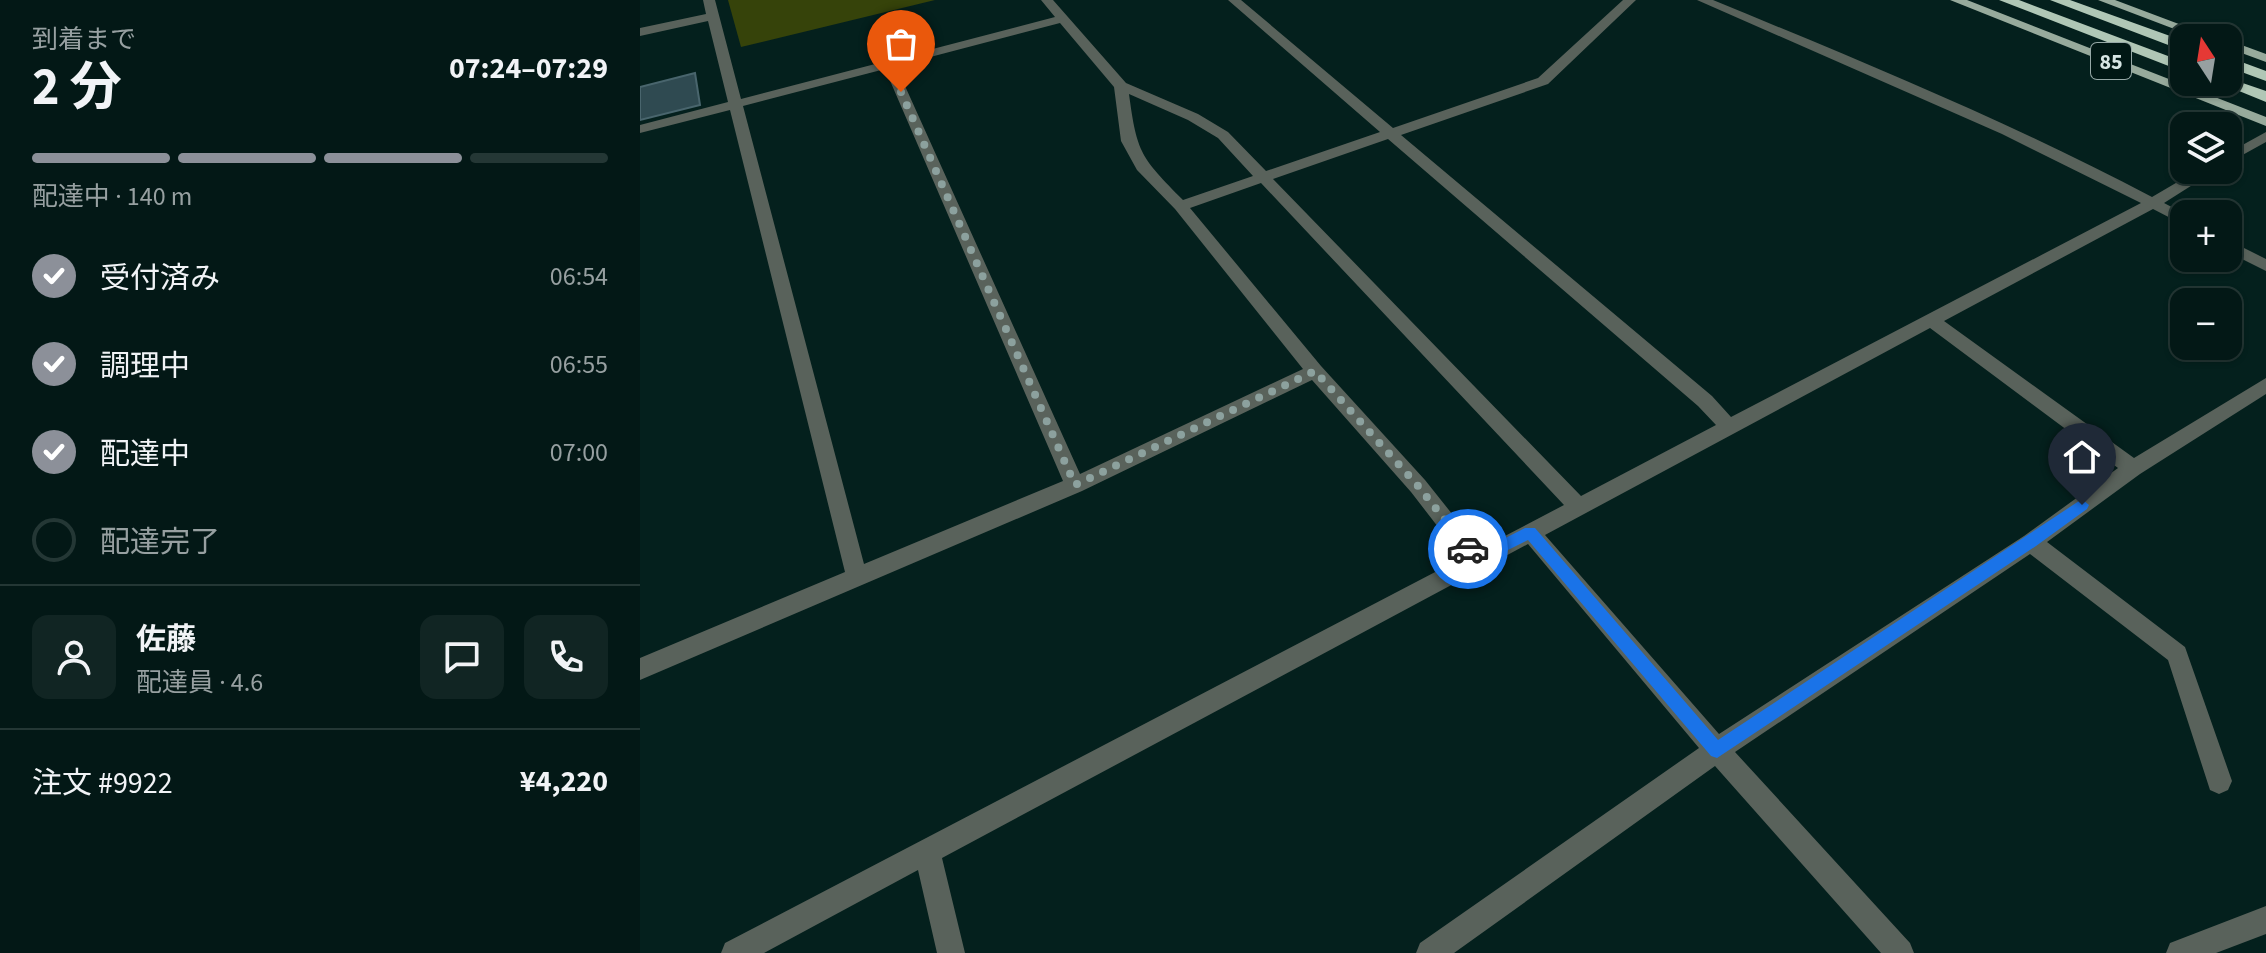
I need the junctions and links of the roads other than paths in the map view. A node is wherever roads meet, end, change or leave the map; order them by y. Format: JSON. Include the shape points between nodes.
{"nodes":[{"id":1,"x":709,"y":0,"type":"edge"},
{"id":2,"x":1047,"y":0,"type":"edge"},
{"id":3,"x":1234,"y":0,"type":"edge"},
{"id":4,"x":1630,"y":0,"type":"edge"},
{"id":5,"x":1703,"y":0,"type":"edge"},
{"id":6,"x":1956,"y":0,"type":"edge"},
{"id":7,"x":2006,"y":0,"type":"edge"},
{"id":8,"x":2057,"y":0,"type":"edge"},
{"id":9,"x":2104,"y":0,"type":"edge"},
{"id":10,"x":713,"y":16,"type":"junction"},
{"id":11,"x":1062,"y":19,"type":"junction"},
{"id":12,"x":2171,"y":24,"type":"edge"},
{"id":13,"x":640,"y":32,"type":"edge"},
{"id":14,"x":2170,"y":41,"type":"edge"},
{"id":15,"x":2242,"y":49,"type":"edge"},
{"id":16,"x":2266,"y":58,"type":"edge"},
{"id":17,"x":2170,"y":62,"type":"edge"},
{"id":18,"x":889,"y":64,"type":"junction"},
{"id":19,"x":2242,"y":67,"type":"edge"},
{"id":20,"x":2266,"y":76,"type":"edge"},
{"id":21,"x":1121,"y":86,"type":"junction"},
{"id":22,"x":2242,"y":88,"type":"edge"},
{"id":23,"x":2266,"y":97,"type":"edge"},
{"id":24,"x":734,"y":104,"type":"junction"},
{"id":25,"x":2266,"y":122,"type":"edge"},
{"id":26,"x":640,"y":129,"type":"edge"},
{"id":27,"x":1392,"y":134,"type":"junction"},
{"id":28,"x":2266,"y":136,"type":"edge"},
{"id":29,"x":2242,"y":151,"type":"edge"},
{"id":30,"x":1263,"y":177,"type":"junction"},
{"id":31,"x":2185,"y":184,"type":"edge"},
{"id":32,"x":2153,"y":203,"type":"junction"},
{"id":33,"x":1180,"y":206,"type":"junction"},
{"id":34,"x":2170,"y":212,"type":"edge"},
{"id":35,"x":2242,"y":253,"type":"edge"},
{"id":36,"x":2266,"y":266,"type":"edge"},
{"id":37,"x":1931,"y":320,"type":"junction"},
{"id":38,"x":1315,"y":371,"type":"junction"},
{"id":39,"x":2266,"y":385,"type":"edge"},
{"id":40,"x":1729,"y":427,"type":"junction"},
{"id":41,"x":2133,"y":468,"type":"junction"},
{"id":42,"x":1075,"y":485,"type":"junction"},
{"id":43,"x":1579,"y":507,"type":"junction"},
{"id":44,"x":1530,"y":532,"type":"junction"},
{"id":45,"x":2031,"y":542,"type":"junction"},
{"id":46,"x":1476,"y":560,"type":"junction"},
{"id":47,"x":857,"y":577,"type":"junction"},
{"id":48,"x":640,"y":669,"type":"edge"},
{"id":49,"x":1717,"y":750,"type":"junction"},
{"id":50,"x":2219,"y":781,"type":"dead end"},
{"id":51,"x":927,"y":852,"type":"junction"},
{"id":52,"x":2266,"y":920,"type":"edge"},
{"id":53,"x":735,"y":953,"type":"edge"},
{"id":54,"x":951,"y":953,"type":"edge"},
{"id":55,"x":1430,"y":953,"type":"edge"},
{"id":56,"x":1900,"y":953,"type":"edge"},
{"id":57,"x":2180,"y":953,"type":"edge"}],
"edges":[{"from":1,"to":10,"type":"street"},
{"from":2,"to":11,"type":"street"},
{"from":3,"to":27,"type":"street"},
{"from":4,"to":27,"type":"street","via":[[1543,81]]},
{"from":5,"to":32,"type":"street","via":[[1899,83]]},
{"from":6,"to":25,"type":"main road","number":"85"},
{"from":7,"to":17,"type":"highway"},
{"from":8,"to":14,"type":"highway"},
{"from":9,"to":12,"type":"main road","number":"85"},
{"from":10,"to":13,"type":"street"},
{"from":10,"to":24,"type":"street"},
{"from":11,"to":18,"type":"street"},
{"from":11,"to":21,"type":"street"},
{"from":15,"to":16,"type":"main road"},
{"from":18,"to":24,"type":"street"},
{"from":18,"to":42,"type":"street"},
{"from":19,"to":20,"type":"highway"},
{"from":21,"to":30,"type":"street","via":[[1212,127]]},
{"from":21,"to":33,"type":"street","via":[[1133,153]]},
{"from":22,"to":23,"type":"highway"},
{"from":24,"to":26,"type":"street"},
{"from":24,"to":47,"type":"street"},
{"from":27,"to":30,"type":"street"},
{"from":27,"to":40,"type":"street"},
{"from":28,"to":29,"type":"street"},
{"from":30,"to":33,"type":"street"},
{"from":30,"to":43,"type":"street"},
{"from":31,"to":32,"type":"street"},
{"from":32,"to":34,"type":"street"},
{"from":32,"to":37,"type":"street"},
{"from":33,"to":38,"type":"street"},
{"from":35,"to":36,"type":"street"},
{"from":37,"to":40,"type":"street"},
{"from":37,"to":41,"type":"street"},
{"from":38,"to":42,"type":"street"},
{"from":38,"to":46,"type":"street"},
{"from":39,"to":41,"type":"street"},
{"from":40,"to":43,"type":"street"},
{"from":41,"to":45,"type":"street"},
{"from":42,"to":47,"type":"street"},
{"from":43,"to":44,"type":"street"},
{"from":44,"to":46,"type":"street"},
{"from":44,"to":49,"type":"street"},
{"from":45,"to":49,"type":"street"},
{"from":45,"to":50,"type":"street","via":[[2177,654]]},
{"from":46,"to":51,"type":"street"},
{"from":47,"to":48,"type":"street"},
{"from":49,"to":55,"type":"street"},
{"from":49,"to":56,"type":"street"},
{"from":51,"to":53,"type":"street"},
{"from":51,"to":54,"type":"street"},
{"from":52,"to":57,"type":"street"}]}
